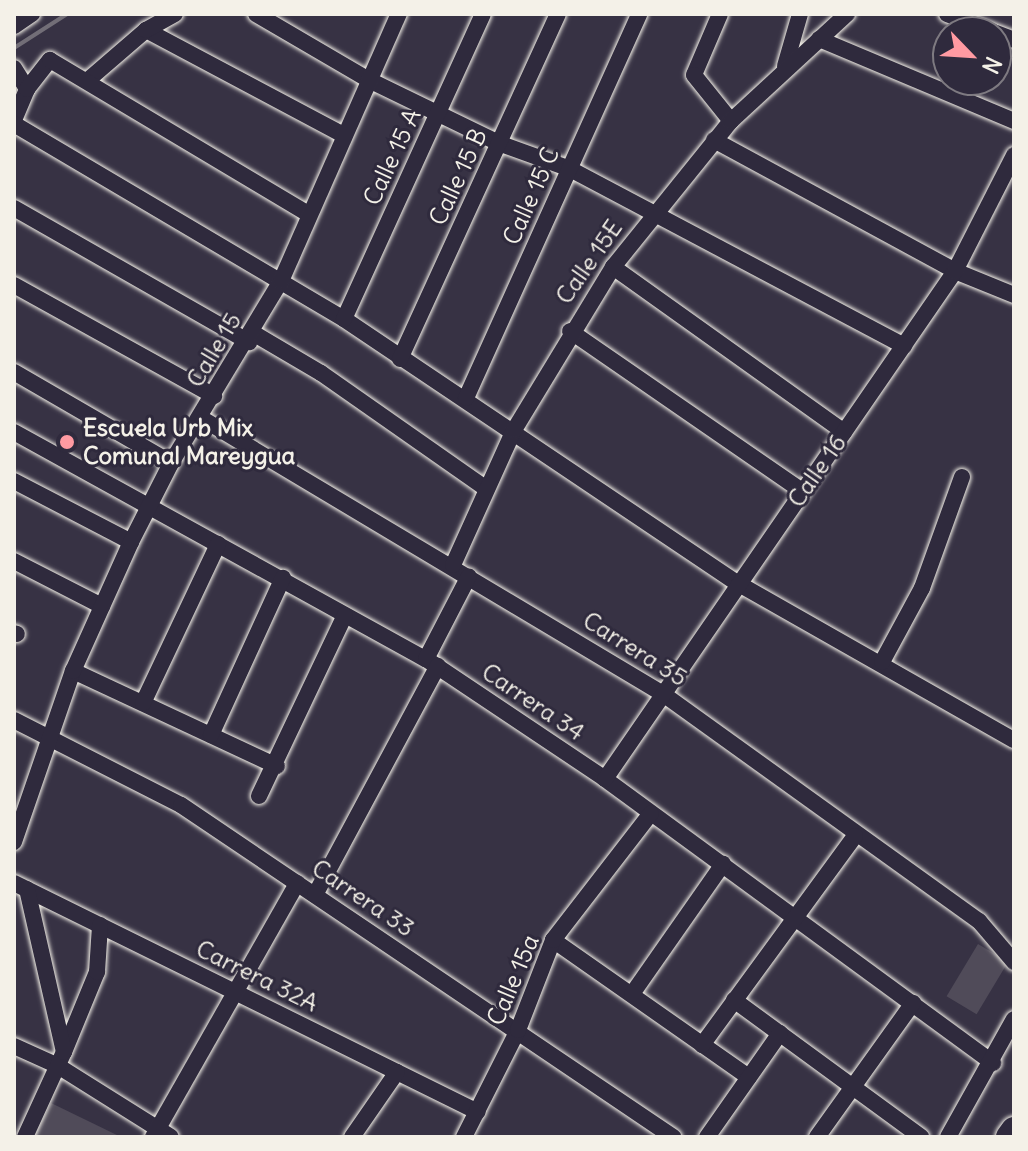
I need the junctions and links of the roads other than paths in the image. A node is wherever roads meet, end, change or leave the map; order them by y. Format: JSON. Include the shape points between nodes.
{"nodes":[{"id":1,"x":32,"y":14,"type":"edge"},
{"id":2,"x":175,"y":14,"type":"edge"},
{"id":3,"x":256,"y":14,"type":"edge"},
{"id":4,"x":399,"y":14,"type":"edge"},
{"id":5,"x":483,"y":14,"type":"edge"},
{"id":6,"x":558,"y":14,"type":"edge"},
{"id":7,"x":639,"y":14,"type":"edge"},
{"id":8,"x":720,"y":14,"type":"edge"},
{"id":9,"x":800,"y":14,"type":"edge"},
{"id":10,"x":847,"y":14,"type":"edge"},
{"id":11,"x":14,"y":26,"type":"edge"},
{"id":12,"x":146,"y":30,"type":"junction"},
{"id":13,"x":819,"y":39,"type":"junction"},
{"id":14,"x":785,"y":66,"type":"junction"},
{"id":15,"x":14,"y":68,"type":"edge"},
{"id":16,"x":88,"y":80,"type":"junction"},
{"id":17,"x":369,"y":80,"type":"junction"},
{"id":18,"x":27,"y":89,"type":"junction"},
{"id":19,"x":438,"y":114,"type":"junction"},
{"id":20,"x":731,"y":121,"type":"junction"},
{"id":21,"x":1014,"y":121,"type":"edge"},
{"id":22,"x":14,"y":122,"type":"edge"},
{"id":23,"x":345,"y":136,"type":"junction"},
{"id":24,"x":714,"y":140,"type":"junction"},
{"id":25,"x":501,"y":144,"type":"junction"},
{"id":26,"x":1014,"y":155,"type":"edge"},
{"id":27,"x":570,"y":169,"type":"junction"},
{"id":28,"x":14,"y":208,"type":"edge"},
{"id":29,"x":307,"y":213,"type":"junction"},
{"id":30,"x":653,"y":213,"type":"junction"},
{"id":31,"x":613,"y":267,"type":"junction"},
{"id":32,"x":955,"y":271,"type":"junction"},
{"id":33,"x":281,"y":281,"type":"junction"},
{"id":34,"x":14,"y":285,"type":"edge"},
{"id":35,"x":1014,"y":295,"type":"edge"},
{"id":36,"x":344,"y":319,"type":"junction"},
{"id":37,"x":570,"y":331,"type":"junction"},
{"id":38,"x":251,"y":337,"type":"junction"},
{"id":39,"x":904,"y":346,"type":"junction"},
{"id":40,"x":400,"y":359,"type":"junction"},
{"id":41,"x":14,"y":372,"type":"edge"},
{"id":42,"x":214,"y":396,"type":"junction"},
{"id":43,"x":466,"y":398,"type":"junction"},
{"id":44,"x":201,"y":418,"type":"junction"},
{"id":45,"x":514,"y":430,"type":"junction"},
{"id":46,"x":14,"y":432,"type":"edge"},
{"id":47,"x":844,"y":432,"type":"junction"},
{"id":48,"x":171,"y":463,"type":"junction"},
{"id":49,"x":962,"y":477,"type":"dead end"},
{"id":50,"x":14,"y":481,"type":"edge"},
{"id":51,"x":485,"y":488,"type":"junction"},
{"id":52,"x":803,"y":492,"type":"junction"},
{"id":53,"x":149,"y":508,"type":"junction"},
{"id":54,"x":131,"y":542,"type":"junction"},
{"id":55,"x":218,"y":544,"type":"junction"},
{"id":56,"x":14,"y":561,"type":"edge"},
{"id":57,"x":453,"y":565,"type":"junction"},
{"id":58,"x":469,"y":576,"type":"junction"},
{"id":59,"x":283,"y":578,"type":"junction"},
{"id":60,"x":739,"y":584,"type":"junction"},
{"id":61,"x":102,"y":606,"type":"junction"},
{"id":62,"x":345,"y":615,"type":"junction"},
{"id":63,"x":882,"y":662,"type":"junction"},
{"id":64,"x":432,"y":663,"type":"junction"},
{"id":65,"x":73,"y":671,"type":"junction"},
{"id":66,"x":663,"y":694,"type":"junction"},
{"id":67,"x":143,"y":703,"type":"junction"},
{"id":68,"x":14,"y":720,"type":"edge"},
{"id":69,"x":49,"y":735,"type":"junction"},
{"id":70,"x":211,"y":735,"type":"junction"},
{"id":71,"x":1014,"y":740,"type":"edge"},
{"id":72,"x":277,"y":766,"type":"junction"},
{"id":73,"x":605,"y":779,"type":"junction"},
{"id":74,"x":259,"y":796,"type":"dead end"},
{"id":75,"x":651,"y":813,"type":"junction"},
{"id":76,"x":855,"y":836,"type":"junction"},
{"id":77,"x":14,"y":842,"type":"edge"},
{"id":78,"x":723,"y":864,"type":"junction"},
{"id":79,"x":297,"y":883,"type":"junction"},
{"id":80,"x":20,"y":886,"type":"edge"},
{"id":81,"x":315,"y":895,"type":"junction"},
{"id":82,"x":796,"y":917,"type":"junction"},
{"id":83,"x":100,"y":925,"type":"junction"},
{"id":84,"x":553,"y":940,"type":"junction"},
{"id":85,"x":1014,"y":962,"type":"edge"},
{"id":86,"x":237,"y":993,"type":"junction"},
{"id":87,"x":632,"y":994,"type":"junction"},
{"id":88,"x":734,"y":1000,"type":"junction"},
{"id":89,"x":913,"y":1003,"type":"junction"},
{"id":90,"x":1014,"y":1019,"type":"edge"},
{"id":91,"x":518,"y":1030,"type":"junction"},
{"id":92,"x":780,"y":1033,"type":"junction"},
{"id":93,"x":1010,"y":1038,"type":"edge"},
{"id":94,"x":702,"y":1045,"type":"junction"},
{"id":95,"x":14,"y":1046,"type":"edge"},
{"id":96,"x":61,"y":1059,"type":"junction"},
{"id":97,"x":993,"y":1063,"type":"junction"},
{"id":98,"x":397,"y":1072,"type":"junction"},
{"id":99,"x":749,"y":1077,"type":"junction"},
{"id":100,"x":853,"y":1087,"type":"junction"},
{"id":101,"x":478,"y":1112,"type":"junction"},
{"id":102,"x":1014,"y":1130,"type":"edge"},
{"id":103,"x":160,"y":1134,"type":"edge"},
{"id":104,"x":25,"y":1137,"type":"edge"},
{"id":105,"x":352,"y":1137,"type":"edge"},
{"id":106,"x":464,"y":1137,"type":"edge"},
{"id":107,"x":673,"y":1137,"type":"edge"},
{"id":108,"x":707,"y":1137,"type":"edge"},
{"id":109,"x":817,"y":1137,"type":"edge"},
{"id":110,"x":921,"y":1137,"type":"edge"},
{"id":111,"x":948,"y":1137,"type":"edge"},
{"id":112,"x":1009,"y":1137,"type":"edge"}],
"edges":[{"from":1,"to":11,"type":"street"},
{"from":2,"to":12,"type":"street"},
{"from":3,"to":17,"type":"street"},
{"from":4,"to":17,"type":"street","name":"Calle 15"},
{"from":5,"to":19,"type":"street","name":"Calle 15 A"},
{"from":6,"to":25,"type":"street","name":"Calle 15 B"},
{"from":7,"to":27,"type":"street","name":"Calle 15 C"},
{"from":8,"to":20,"type":"street","via":[[694,75]]},
{"from":9,"to":14,"type":"street","name":"Calle 15E"},
{"from":10,"to":13,"type":"street"},
{"from":12,"to":16,"type":"street"},
{"from":12,"to":23,"type":"street"},
{"from":13,"to":14,"type":"street"},
{"from":13,"to":21,"type":"street"},
{"from":14,"to":20,"type":"street","name":"Calle 15E"},
{"from":15,"to":18,"type":"street"},
{"from":16,"to":18,"type":"street","via":[[50,60]]},
{"from":16,"to":29,"type":"street"},
{"from":17,"to":19,"type":"street"},
{"from":17,"to":23,"type":"street","name":"Calle 15"},
{"from":18,"to":22,"type":"street"},
{"from":19,"to":25,"type":"street"},
{"from":19,"to":36,"type":"street","name":"Calle 15 A"},
{"from":20,"to":24,"type":"street","name":"Calle 15E"},
{"from":22,"to":33,"type":"street"},
{"from":23,"to":29,"type":"street","name":"Calle 15"},
{"from":24,"to":30,"type":"street","name":"Calle 15E"},
{"from":24,"to":32,"type":"street"},
{"from":25,"to":27,"type":"street"},
{"from":25,"to":40,"type":"street","name":"Calle 15 B"},
{"from":26,"to":32,"type":"street","name":"Calle 16"},
{"from":27,"to":30,"type":"street"},
{"from":27,"to":43,"type":"street","name":"Calle 15 C"},
{"from":28,"to":38,"type":"street"},
{"from":29,"to":33,"type":"street","name":"Calle 15"},
{"from":30,"to":31,"type":"street","name":"Calle 15E"},
{"from":30,"to":39,"type":"street"},
{"from":31,"to":37,"type":"street","name":"Calle 15E"},
{"from":31,"to":47,"type":"street"},
{"from":32,"to":35,"type":"street"},
{"from":32,"to":39,"type":"street","name":"Calle 16"},
{"from":33,"to":36,"type":"street"},
{"from":33,"to":38,"type":"street","name":"Calle 15"},
{"from":34,"to":42,"type":"street"},
{"from":36,"to":40,"type":"street"},
{"from":37,"to":45,"type":"street","name":"Calle 15E"},
{"from":37,"to":52,"type":"street"},
{"from":38,"to":42,"type":"street","name":"Calle 15"},
{"from":38,"to":51,"type":"street","via":[[321,373]]},
{"from":39,"to":47,"type":"street","name":"Calle 16"},
{"from":40,"to":43,"type":"street"},
{"from":41,"to":48,"type":"street"},
{"from":42,"to":44,"type":"street","name":"Calle 15"},
{"from":43,"to":45,"type":"street"},
{"from":44,"to":48,"type":"street","name":"Calle 15"},
{"from":44,"to":57,"type":"street","name":"Carrera 35"},
{"from":45,"to":51,"type":"street","name":"Calle 15E"},
{"from":45,"to":60,"type":"street"},
{"from":46,"to":53,"type":"street","name":"Carrera 34"},
{"from":47,"to":52,"type":"street","name":"Calle 16"},
{"from":48,"to":53,"type":"street","name":"Calle 15"},
{"from":49,"to":63,"type":"street","via":[[922,588]]},
{"from":50,"to":54,"type":"street"},
{"from":51,"to":57,"type":"street","name":"Calle 15E"},
{"from":52,"to":60,"type":"street","name":"Calle 16"},
{"from":53,"to":54,"type":"street","name":"Calle 15"},
{"from":53,"to":55,"type":"street","name":"Carrera 34"},
{"from":54,"to":61,"type":"street","name":"Calle 15"},
{"from":55,"to":59,"type":"street","name":"Carrera 34"},
{"from":55,"to":67,"type":"street"},
{"from":56,"to":61,"type":"street"},
{"from":57,"to":58,"type":"street","name":"Carrera 35"},
{"from":58,"to":64,"type":"street"},
{"from":58,"to":66,"type":"street","name":"Carrera 35"},
{"from":59,"to":62,"type":"street","name":"Carrera 34"},
{"from":59,"to":70,"type":"street"},
{"from":60,"to":63,"type":"street"},
{"from":60,"to":66,"type":"street","name":"Calle 16"},
{"from":61,"to":65,"type":"street","name":"Calle 15"},
{"from":62,"to":64,"type":"street","name":"Carrera 34"},
{"from":62,"to":72,"type":"street"},
{"from":63,"to":71,"type":"street"},
{"from":64,"to":73,"type":"street","name":"Carrera 34"},
{"from":64,"to":81,"type":"street"},
{"from":65,"to":67,"type":"street"},
{"from":65,"to":69,"type":"street","name":"Calle 15"},
{"from":66,"to":73,"type":"street","name":"Calle 16"},
{"from":66,"to":76,"type":"street","name":"Carrera 35"},
{"from":67,"to":70,"type":"street"},
{"from":68,"to":69,"type":"street","name":"Carrera 33"},
{"from":69,"to":77,"type":"street","name":"Calle 15"},
{"from":69,"to":79,"type":"street","name":"Carrera 33","via":[[181,805]]},
{"from":70,"to":72,"type":"street"},
{"from":72,"to":74,"type":"street"},
{"from":73,"to":75,"type":"street","name":"Carrera 34"},
{"from":75,"to":78,"type":"street","name":"Carrera 34"},
{"from":75,"to":84,"type":"street","name":"Calle 15a"},
{"from":76,"to":82,"type":"street"},
{"from":76,"to":85,"type":"street","name":"Carrera 35","via":[[979,921]]},
{"from":78,"to":82,"type":"street","name":"Carrera 34"},
{"from":78,"to":87,"type":"street"},
{"from":79,"to":81,"type":"street","name":"Carrera 33"},
{"from":79,"to":86,"type":"street"},
{"from":80,"to":83,"type":"street","name":"Carrera 32A"},
{"from":80,"to":96,"type":"street"},
{"from":81,"to":91,"type":"street","name":"Carrera 33"},
{"from":82,"to":88,"type":"street"},
{"from":82,"to":89,"type":"street","name":"Carrera 34"},
{"from":83,"to":86,"type":"street","name":"Carrera 32A"},
{"from":83,"to":96,"type":"street","via":[[97,972]]},
{"from":84,"to":87,"type":"street"},
{"from":84,"to":91,"type":"street","name":"Calle 15a"},
{"from":86,"to":98,"type":"street","name":"Carrera 32A"},
{"from":86,"to":103,"type":"street"},
{"from":87,"to":94,"type":"street"},
{"from":88,"to":92,"type":"street"},
{"from":88,"to":94,"type":"street"},
{"from":89,"to":97,"type":"street","name":"Carrera 34"},
{"from":89,"to":100,"type":"street"},
{"from":90,"to":93,"type":"street"},
{"from":91,"to":101,"type":"street","name":"Calle 15a"},
{"from":91,"to":107,"type":"street","name":"Carrera 33"},
{"from":92,"to":99,"type":"street"},
{"from":92,"to":100,"type":"street"},
{"from":93,"to":97,"type":"street"},
{"from":94,"to":99,"type":"street"},
{"from":95,"to":96,"type":"street"},
{"from":96,"to":103,"type":"street"},
{"from":96,"to":104,"type":"street"},
{"from":97,"to":111,"type":"street"},
{"from":98,"to":101,"type":"street","name":"Carrera 32A"},
{"from":98,"to":105,"type":"street"},
{"from":99,"to":108,"type":"street"},
{"from":100,"to":109,"type":"street"},
{"from":100,"to":110,"type":"street"},
{"from":101,"to":106,"type":"street","name":"Calle 15a"},
{"from":102,"to":112,"type":"highway"}]}
